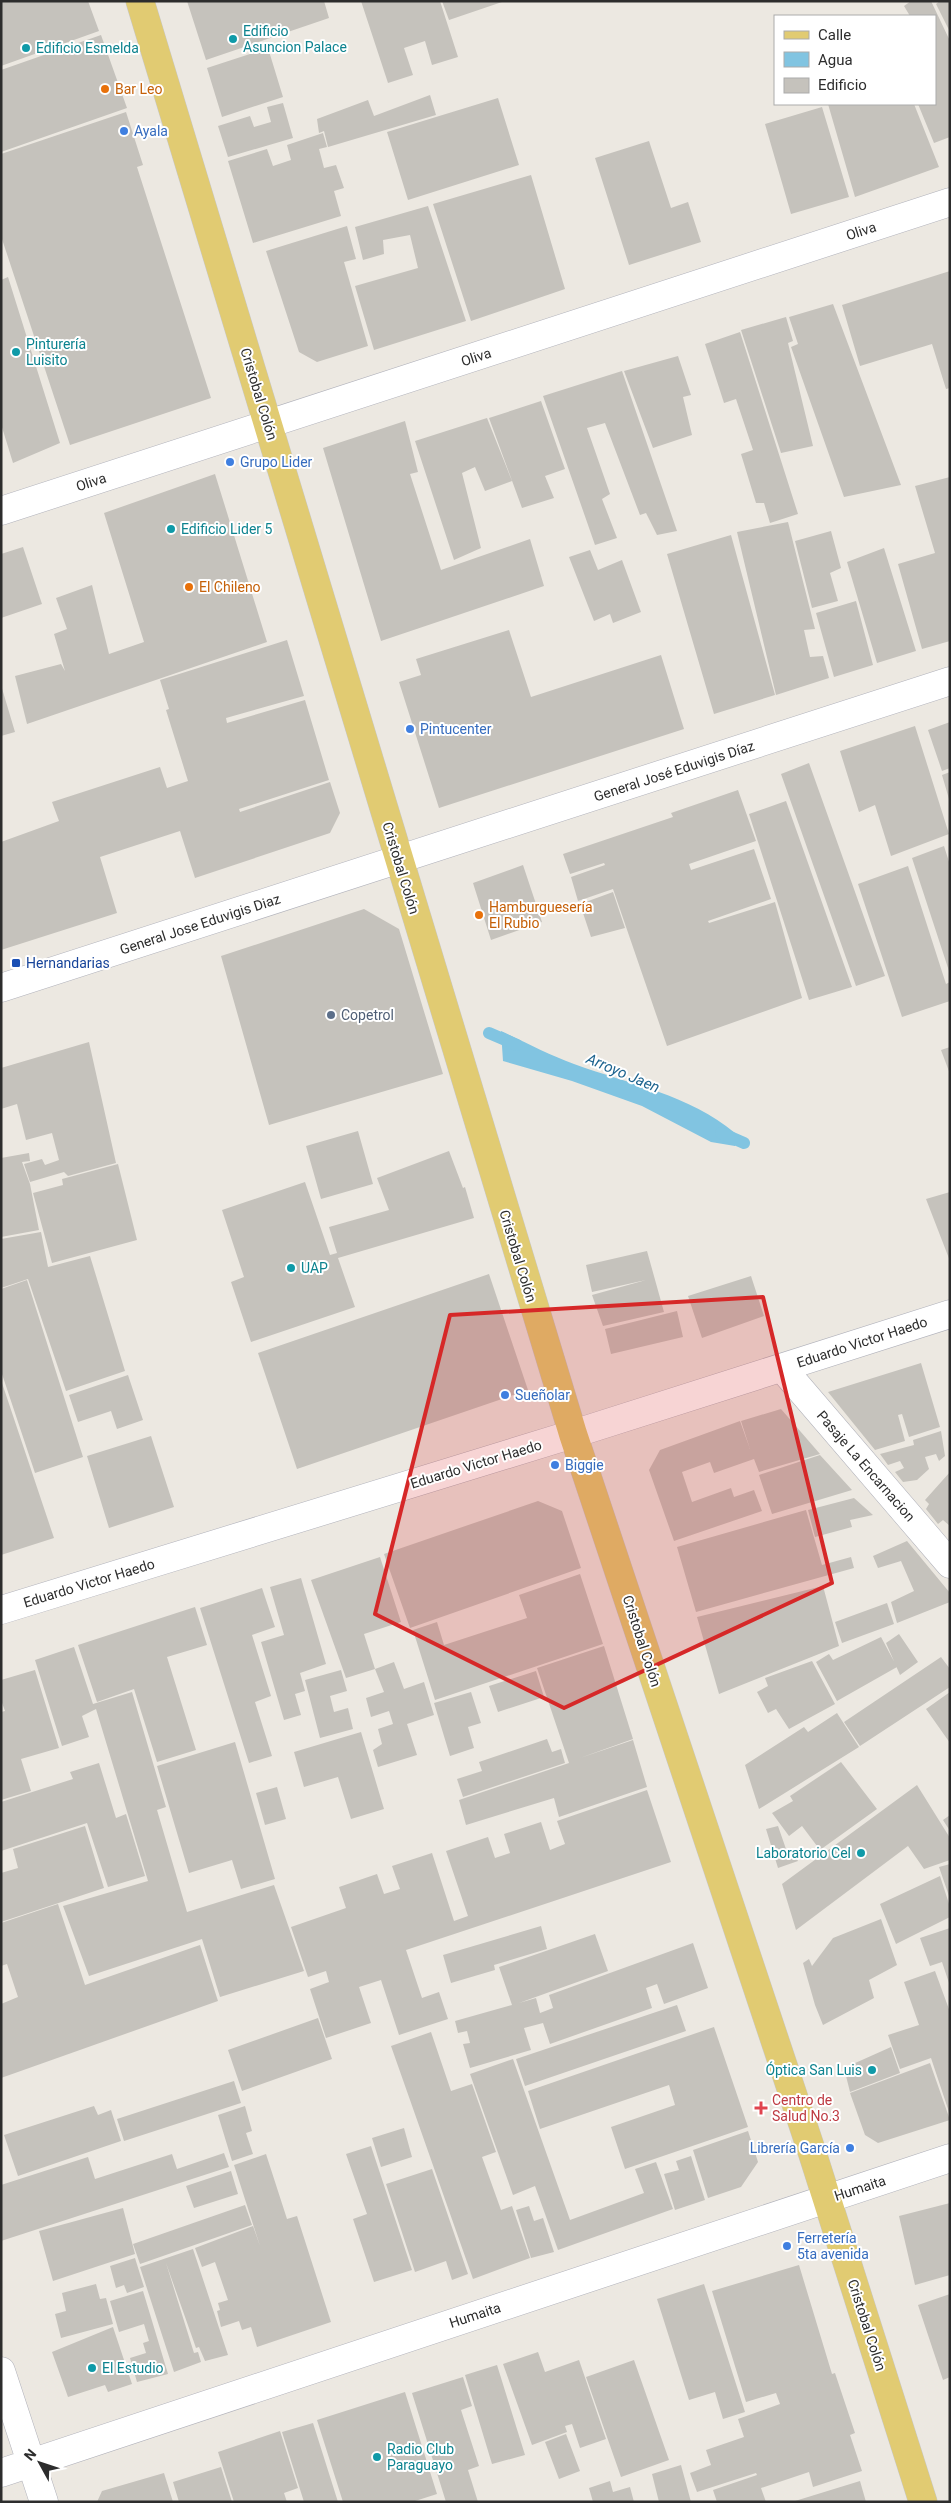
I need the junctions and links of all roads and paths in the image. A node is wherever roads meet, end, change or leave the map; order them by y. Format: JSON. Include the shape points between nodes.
{"nodes":[{"id":1,"x":140,"y":1,"type":"edge"},
{"id":2,"x":950,"y":202,"type":"edge"},
{"id":3,"x":269,"y":425,"type":"junction"},
{"id":4,"x":1,"y":511,"type":"edge"},
{"id":5,"x":950,"y":681,"type":"edge"},
{"id":6,"x":398,"y":861,"type":"junction"},
{"id":7,"x":1,"y":988,"type":"edge"},
{"id":8,"x":950,"y":1314,"type":"edge"},
{"id":9,"x":782,"y":1368,"type":"junction"},
{"id":10,"x":573,"y":1434,"type":"junction"},
{"id":11,"x":950,"y":1564,"type":"edge"},
{"id":12,"x":1,"y":1610,"type":"edge"},
{"id":13,"x":950,"y":2158,"type":"edge"},
{"id":14,"x":827,"y":2198,"type":"junction"},
{"id":15,"x":1,"y":2371,"type":"edge"},
{"id":16,"x":32,"y":2463,"type":"junction"},
{"id":17,"x":1,"y":2473,"type":"edge"},
{"id":18,"x":44,"y":2502,"type":"edge"},
{"id":19,"x":924,"y":2502,"type":"edge"}],
"edges":[{"from":1,"to":3,"type":"main road","name":"Cristobal Colón"},
{"from":2,"to":3,"type":"street","name":"Oliva"},
{"from":3,"to":4,"type":"street","name":"Oliva"},
{"from":3,"to":6,"type":"main road","name":"Cristobal Colón"},
{"from":5,"to":6,"type":"street","name":"General José Eduvigis Díaz"},
{"from":6,"to":7,"type":"street","name":"General Jose Eduvigis Diaz"},
{"from":6,"to":10,"type":"main road","name":"Cristobal Colón"},
{"from":8,"to":9,"type":"street","name":"Eduardo Victor Haedo"},
{"from":9,"to":10,"type":"street","name":"Eduardo Victor Haedo"},
{"from":9,"to":11,"type":"street","name":"Pasaje La Encarnacion"},
{"from":10,"to":12,"type":"street","name":"Eduardo Victor Haedo"},
{"from":10,"to":14,"type":"main road","name":"Cristobal Colón"},
{"from":13,"to":14,"type":"street","name":"Humaita"},
{"from":14,"to":16,"type":"street","name":"Humaita"},
{"from":14,"to":19,"type":"main road","name":"Cristobal Colón"},
{"from":15,"to":16,"type":"street"},
{"from":16,"to":17,"type":"street","name":"Humaita"},
{"from":16,"to":18,"type":"street"}]}
